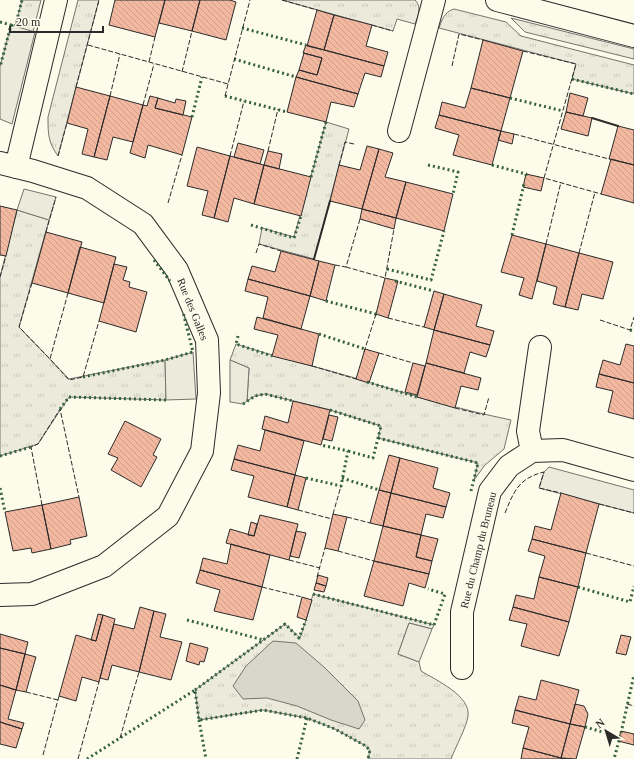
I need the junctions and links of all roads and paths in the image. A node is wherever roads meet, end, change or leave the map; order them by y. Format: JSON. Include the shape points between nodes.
{"nodes":[{"id":1,"x":56,"y":0,"type":"edge"},
{"id":2,"x":434,"y":0,"type":"edge"},
{"id":3,"x":497,"y":0,"type":"edge"},
{"id":4,"x":634,"y":36,"type":"edge"},
{"id":5,"x":399,"y":131,"type":"dead end"},
{"id":6,"x":8,"y":165,"type":"edge"},
{"id":7,"x":540,"y":347,"type":"dead end"},
{"id":8,"x":532,"y":451,"type":"junction"},
{"id":9,"x":634,"y":470,"type":"edge"},
{"id":10,"x":0,"y":595,"type":"edge"},
{"id":11,"x":462,"y":668,"type":"dead end"}],
"edges":[{"from":1,"to":6,"type":"street","name":"Rue des Galles"},
{"from":2,"to":5,"type":"street"},
{"from":3,"to":4,"type":"street"},
{"from":6,"to":10,"type":"street","name":"Rue des Galles","via":[[87,188],[143,224],[177,270],[207,340],[209,393],[202,451],[168,516],[104,566],[32,594]]},
{"from":7,"to":8,"type":"street","via":[[528,431]]},
{"from":8,"to":9,"type":"street","via":[[563,450]]},
{"from":8,"to":11,"type":"street","name":"Rue du Champ du Bruneau","via":[[509,466],[490,491],[462,612]]}]}
